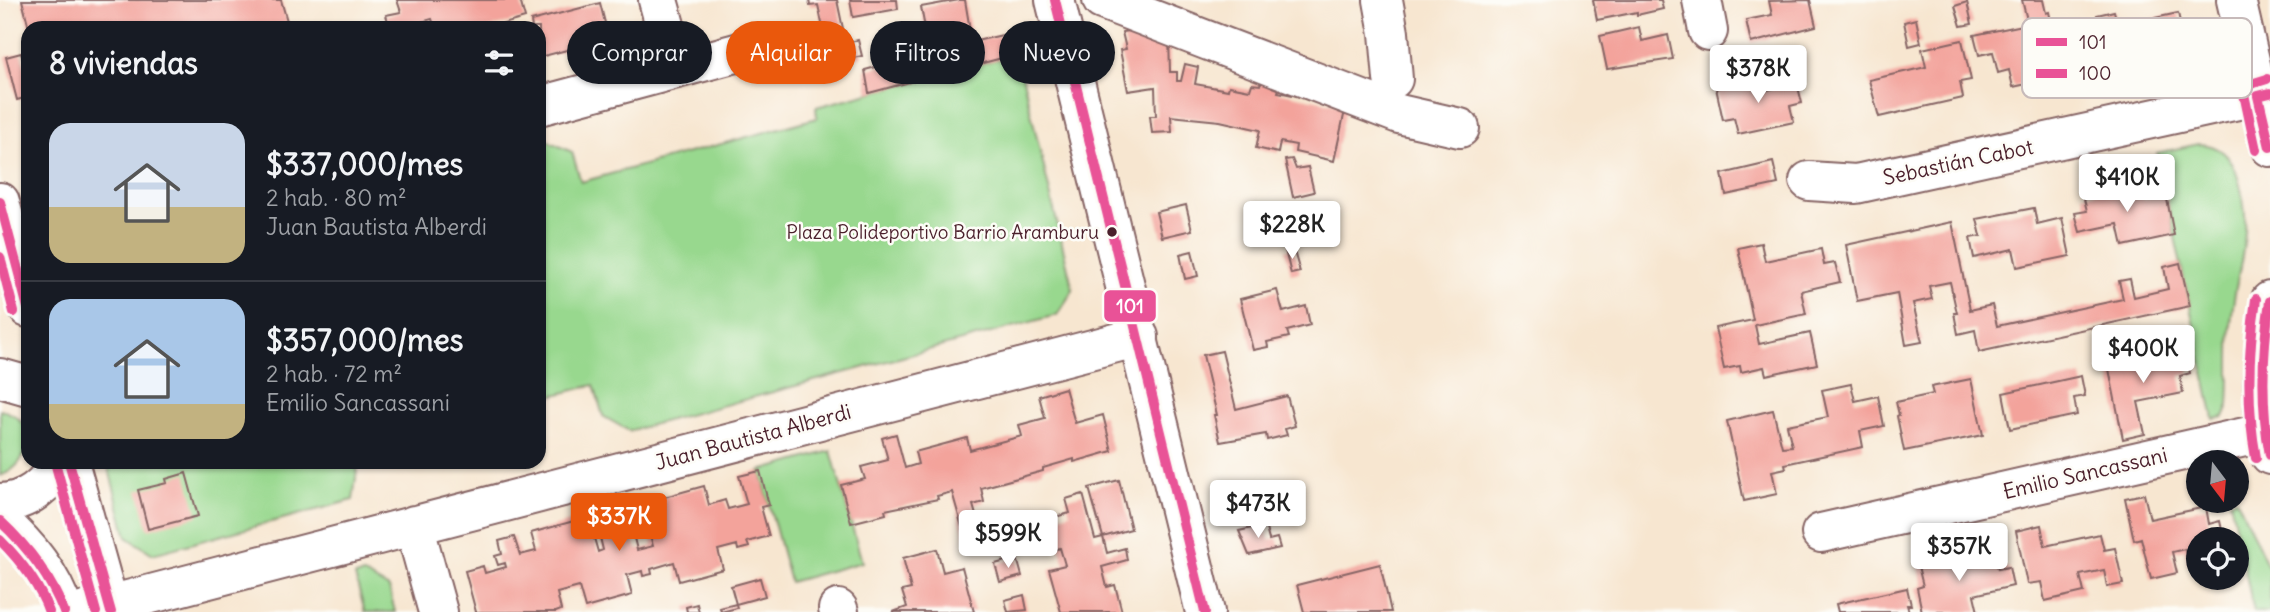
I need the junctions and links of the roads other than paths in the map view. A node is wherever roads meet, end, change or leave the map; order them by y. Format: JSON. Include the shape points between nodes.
{"nodes":[{"id":1,"x":658,"y":0,"type":"edge"},
{"id":2,"x":1055,"y":0,"type":"edge"},
{"id":3,"x":1102,"y":0,"type":"edge"},
{"id":4,"x":1382,"y":0,"type":"edge"},
{"id":5,"x":2236,"y":0,"type":"edge"},
{"id":6,"x":2241,"y":18,"type":"edge"},
{"id":7,"x":664,"y":21,"type":"edge"},
{"id":8,"x":2252,"y":54,"type":"edge"},
{"id":9,"x":1393,"y":79,"type":"dead end"},
{"id":10,"x":621,"y":84,"type":"edge"},
{"id":11,"x":2264,"y":94,"type":"edge"},
{"id":12,"x":2246,"y":98,"type":"edge"},
{"id":13,"x":546,"y":104,"type":"edge"},
{"id":14,"x":1460,"y":128,"type":"dead end"},
{"id":15,"x":2270,"y":147,"type":"edge"},
{"id":16,"x":1809,"y":181,"type":"dead end"},
{"id":17,"x":0,"y":202,"type":"edge"},
{"id":18,"x":13,"y":247,"type":"edge"},
{"id":19,"x":21,"y":280,"type":"edge"},
{"id":20,"x":2270,"y":301,"type":"edge"},
{"id":21,"x":1139,"y":337,"type":"junction"},
{"id":22,"x":0,"y":378,"type":"edge"},
{"id":23,"x":21,"y":384,"type":"edge"},
{"id":24,"x":2268,"y":443,"type":"edge"},
{"id":25,"x":54,"y":469,"type":"edge"},
{"id":26,"x":71,"y":469,"type":"edge"},
{"id":27,"x":0,"y":503,"type":"edge"},
{"id":28,"x":0,"y":521,"type":"edge"},
{"id":29,"x":414,"y":525,"type":"junction"},
{"id":30,"x":1821,"y":533,"type":"dead end"},
{"id":31,"x":101,"y":610,"type":"edge"},
{"id":32,"x":64,"y":612,"type":"edge"},
{"id":33,"x":438,"y":612,"type":"edge"},
{"id":34,"x":1205,"y":612,"type":"edge"}],
"edges":[{"from":1,"to":7,"type":"street"},
{"from":2,"to":21,"type":"street"},
{"from":3,"to":14,"type":"street","via":[[1399,114]]},
{"from":4,"to":9,"type":"street"},
{"from":5,"to":6,"type":"street"},
{"from":8,"to":11,"type":"street"},
{"from":10,"to":13,"type":"street"},
{"from":11,"to":15,"type":"street"},
{"from":12,"to":16,"type":"street","name":"Sebastián Cabot","via":[[1856,184]]},
{"from":17,"to":18,"type":"street"},
{"from":18,"to":19,"type":"street"},
{"from":20,"to":24,"type":"street","via":[[2264,379]]},
{"from":21,"to":29,"type":"street","name":"Juan Bautista Alberdi"},
{"from":21,"to":34,"type":"street"},
{"from":22,"to":23,"type":"street"},
{"from":24,"to":30,"type":"street","name":"Emilio Sancassani"},
{"from":25,"to":27,"type":"street","via":[[36,491]]},
{"from":26,"to":31,"type":"street"},
{"from":28,"to":32,"type":"street","via":[[30,550],[57,588]]},
{"from":29,"to":31,"type":"street","name":"Juan Bautista Alberdi"},
{"from":29,"to":33,"type":"street"}]}
